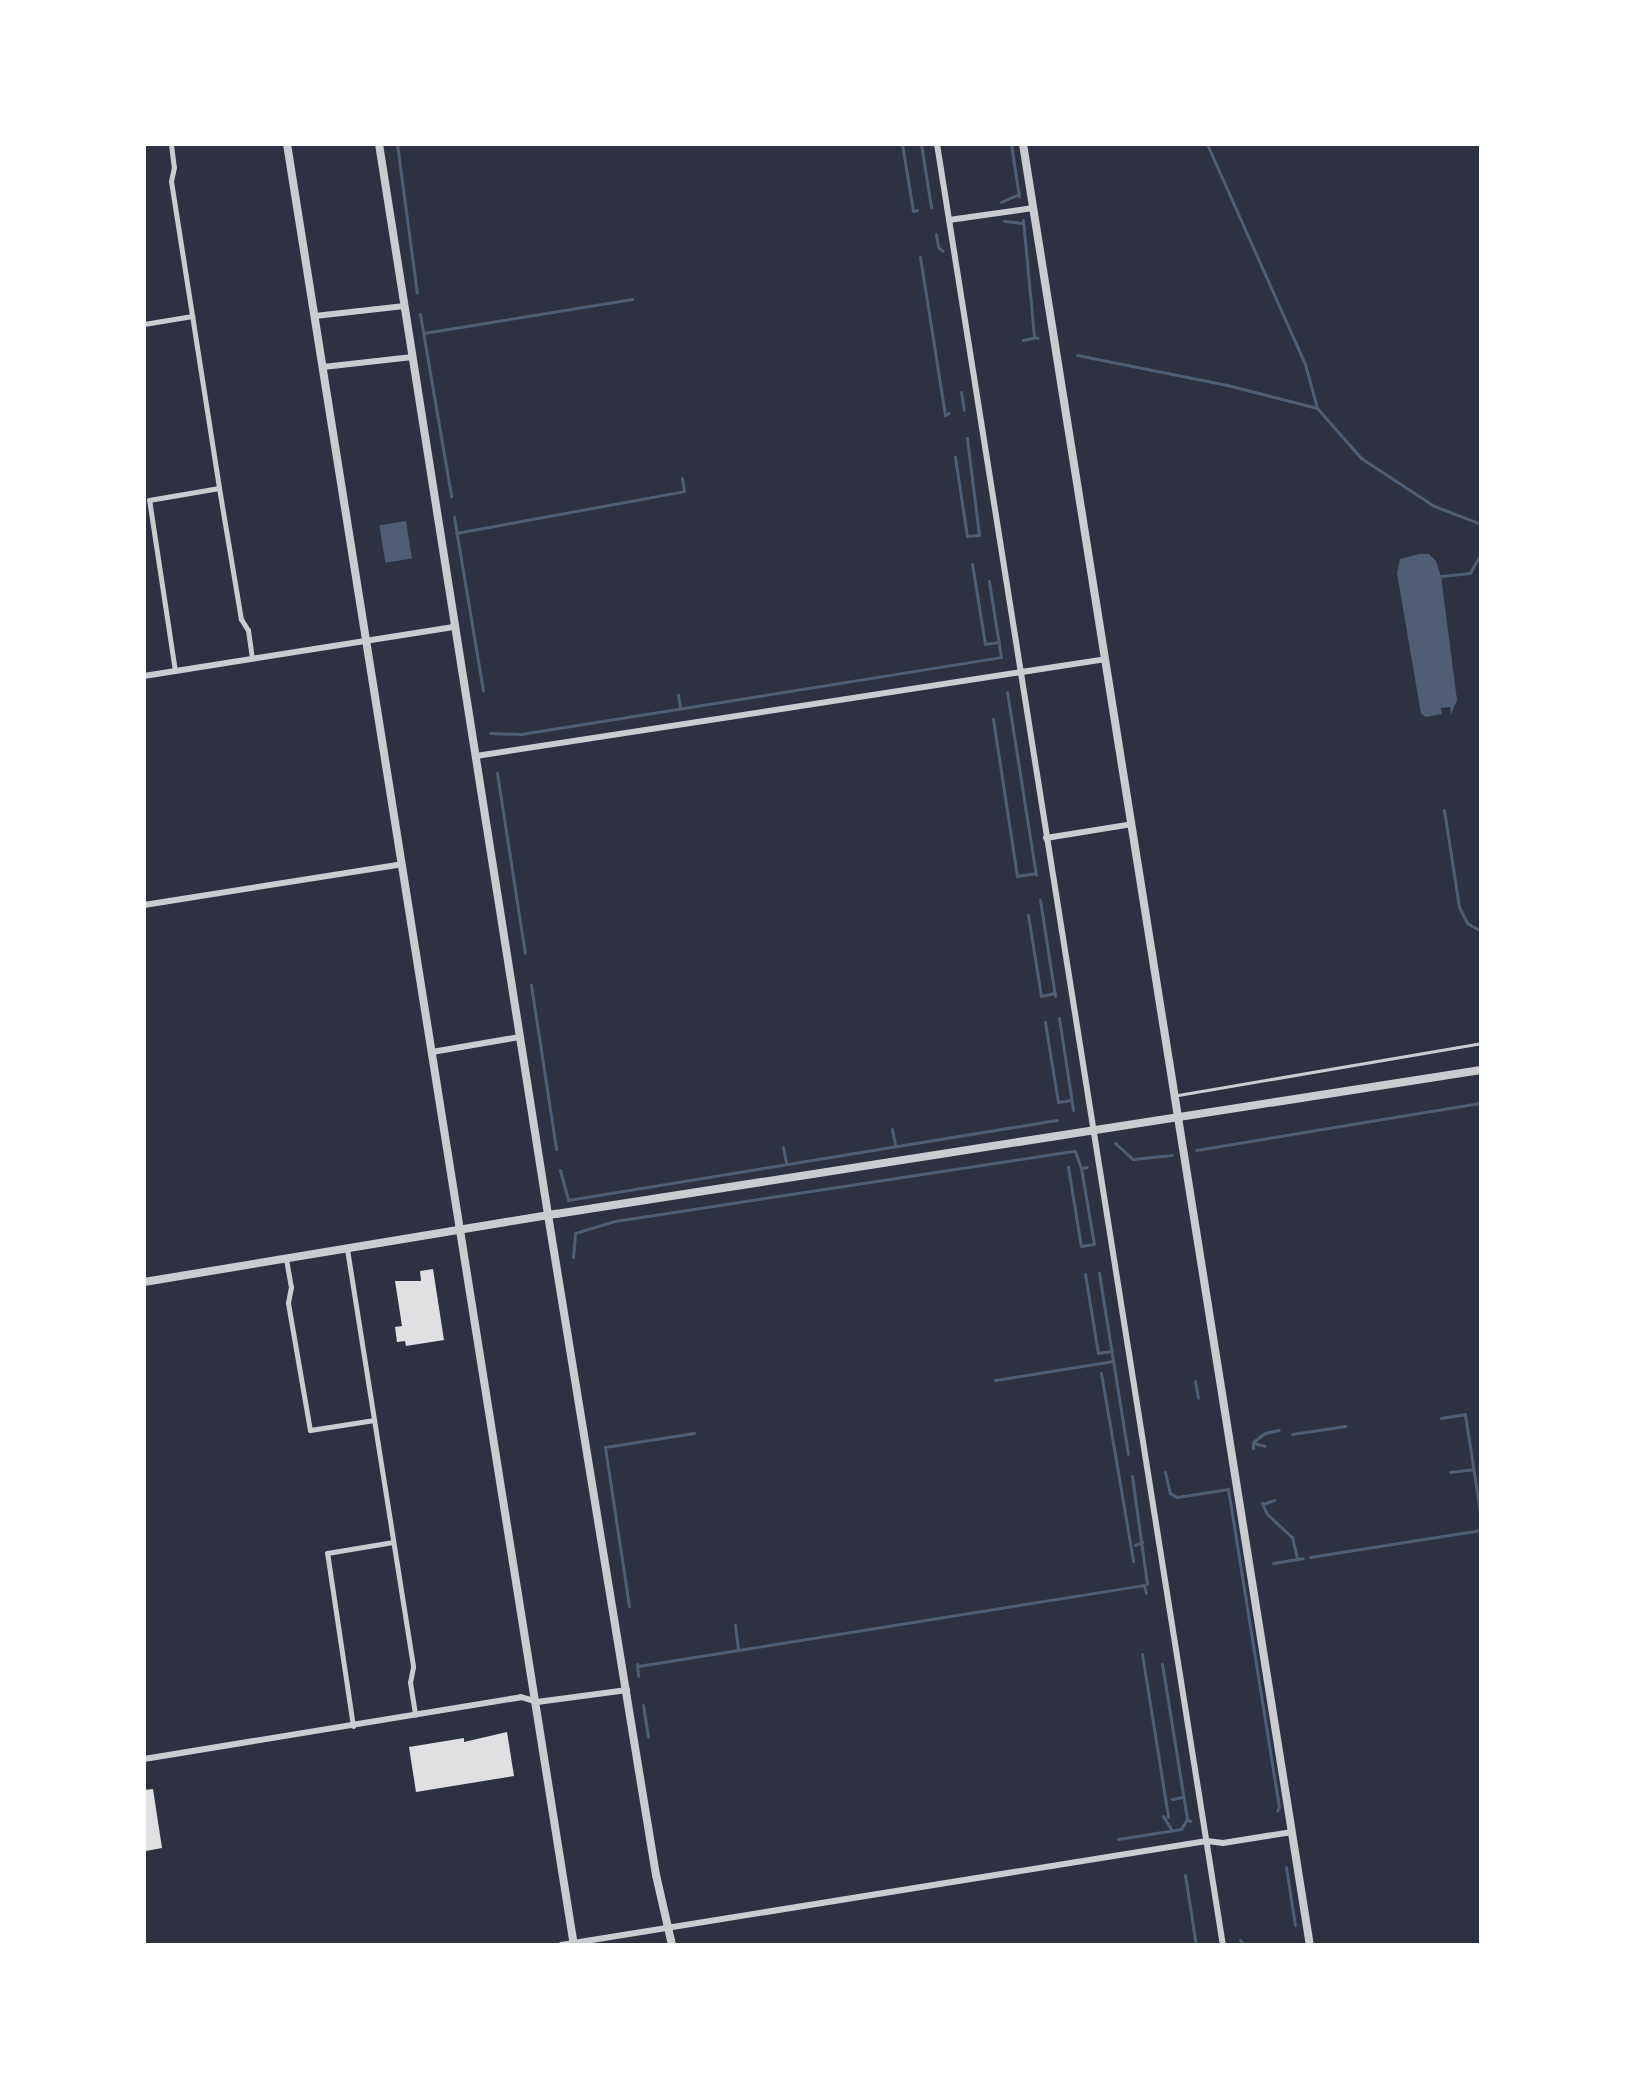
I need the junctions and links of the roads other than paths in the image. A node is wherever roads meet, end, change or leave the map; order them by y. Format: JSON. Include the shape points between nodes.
{"nodes":[{"id":1,"x":171,"y":144,"type":"edge"},
{"id":2,"x":287,"y":144,"type":"edge"},
{"id":3,"x":379,"y":144,"type":"edge"},
{"id":4,"x":937,"y":144,"type":"edge"},
{"id":5,"x":1023,"y":144,"type":"edge"},
{"id":6,"x":1033,"y":208,"type":"junction"},
{"id":7,"x":949,"y":220,"type":"junction"},
{"id":8,"x":404,"y":306,"type":"junction"},
{"id":9,"x":192,"y":316,"type":"junction"},
{"id":10,"x":315,"y":316,"type":"junction"},
{"id":11,"x":144,"y":324,"type":"edge"},
{"id":12,"x":412,"y":357,"type":"junction"},
{"id":13,"x":323,"y":367,"type":"junction"},
{"id":14,"x":219,"y":488,"type":"junction"},
{"id":15,"x":455,"y":627,"type":"junction"},
{"id":16,"x":366,"y":640,"type":"junction"},
{"id":17,"x":252,"y":658,"type":"junction"},
{"id":18,"x":1106,"y":659,"type":"junction"},
{"id":19,"x":175,"y":671,"type":"junction"},
{"id":20,"x":1020,"y":672,"type":"junction"},
{"id":21,"x":144,"y":676,"type":"edge"},
{"id":22,"x":476,"y":756,"type":"junction"},
{"id":23,"x":1132,"y":824,"type":"junction"},
{"id":24,"x":1046,"y":838,"type":"junction"},
{"id":25,"x":402,"y":864,"type":"junction"},
{"id":26,"x":144,"y":905,"type":"edge"},
{"id":27,"x":520,"y":1037,"type":"junction"},
{"id":28,"x":1481,"y":1043,"type":"edge"},
{"id":29,"x":432,"y":1052,"type":"junction"},
{"id":30,"x":1481,"y":1070,"type":"edge"},
{"id":31,"x":1174,"y":1096,"type":"junction"},
{"id":32,"x":1178,"y":1118,"type":"junction"},
{"id":33,"x":1093,"y":1131,"type":"junction"},
{"id":34,"x":548,"y":1215,"type":"junction"},
{"id":35,"x":461,"y":1230,"type":"junction"},
{"id":36,"x":347,"y":1249,"type":"junction"},
{"id":37,"x":286,"y":1259,"type":"junction"},
{"id":38,"x":144,"y":1282,"type":"edge"},
{"id":39,"x":374,"y":1420,"type":"junction"},
{"id":40,"x":393,"y":1542,"type":"junction"},
{"id":41,"x":627,"y":1690,"type":"junction"},
{"id":42,"x":537,"y":1702,"type":"junction"},
{"id":43,"x":415,"y":1715,"type":"junction"},
{"id":44,"x":353,"y":1726,"type":"junction"},
{"id":45,"x":144,"y":1759,"type":"edge"},
{"id":46,"x":1292,"y":1832,"type":"junction"},
{"id":47,"x":1207,"y":1841,"type":"junction"},
{"id":48,"x":667,"y":1928,"type":"junction"},
{"id":49,"x":574,"y":1944,"type":"edge"},
{"id":50,"x":561,"y":1945,"type":"edge"},
{"id":51,"x":672,"y":1945,"type":"edge"},
{"id":52,"x":1223,"y":1945,"type":"edge"},
{"id":53,"x":1310,"y":1945,"type":"edge"}],
"edges":[{"from":1,"to":9,"type":"street","via":[[171,181]]},
{"from":2,"to":10,"type":"street"},
{"from":3,"to":8,"type":"street"},
{"from":4,"to":7,"type":"street"},
{"from":5,"to":6,"type":"street"},
{"from":6,"to":7,"type":"street"},
{"from":6,"to":18,"type":"street"},
{"from":7,"to":20,"type":"street"},
{"from":8,"to":10,"type":"street"},
{"from":8,"to":12,"type":"street"},
{"from":9,"to":11,"type":"street"},
{"from":9,"to":14,"type":"street"},
{"from":10,"to":13,"type":"street"},
{"from":12,"to":13,"type":"street"},
{"from":12,"to":15,"type":"street"},
{"from":13,"to":16,"type":"street"},
{"from":14,"to":17,"type":"street"},
{"from":14,"to":19,"type":"street","via":[[149,500]]},
{"from":15,"to":16,"type":"street"},
{"from":15,"to":22,"type":"street"},
{"from":16,"to":17,"type":"street"},
{"from":16,"to":25,"type":"street"},
{"from":17,"to":19,"type":"street"},
{"from":18,"to":20,"type":"street"},
{"from":18,"to":23,"type":"street"},
{"from":19,"to":21,"type":"street"},
{"from":20,"to":22,"type":"street"},
{"from":20,"to":24,"type":"street"},
{"from":22,"to":27,"type":"street"},
{"from":23,"to":24,"type":"street"},
{"from":23,"to":31,"type":"street"},
{"from":24,"to":33,"type":"street"},
{"from":25,"to":26,"type":"street"},
{"from":25,"to":29,"type":"street"},
{"from":27,"to":29,"type":"street"},
{"from":27,"to":34,"type":"street"},
{"from":28,"to":31,"type":"lane"},
{"from":29,"to":35,"type":"street"},
{"from":30,"to":32,"type":"street"},
{"from":31,"to":32,"type":"street"},
{"from":32,"to":33,"type":"street"},
{"from":32,"to":46,"type":"street"},
{"from":33,"to":34,"type":"street"},
{"from":33,"to":47,"type":"street"},
{"from":34,"to":35,"type":"street"},
{"from":34,"to":41,"type":"street"},
{"from":35,"to":36,"type":"street"},
{"from":35,"to":42,"type":"street"},
{"from":36,"to":37,"type":"street"},
{"from":36,"to":39,"type":"street"},
{"from":37,"to":38,"type":"street"},
{"from":37,"to":39,"type":"street","via":[[288,1303],[310,1430]]},
{"from":39,"to":40,"type":"street"},
{"from":40,"to":43,"type":"street","via":[[413,1667]]},
{"from":40,"to":44,"type":"street","via":[[327,1553]]},
{"from":41,"to":42,"type":"street"},
{"from":41,"to":48,"type":"street"},
{"from":42,"to":43,"type":"street","via":[[521,1697]]},
{"from":42,"to":49,"type":"street"},
{"from":43,"to":44,"type":"street"},
{"from":44,"to":45,"type":"street"},
{"from":46,"to":47,"type":"street"},
{"from":46,"to":53,"type":"street"},
{"from":47,"to":48,"type":"street"},
{"from":47,"to":52,"type":"street"},
{"from":48,"to":49,"type":"street"},
{"from":48,"to":51,"type":"street"},
{"from":49,"to":50,"type":"street"}]}
